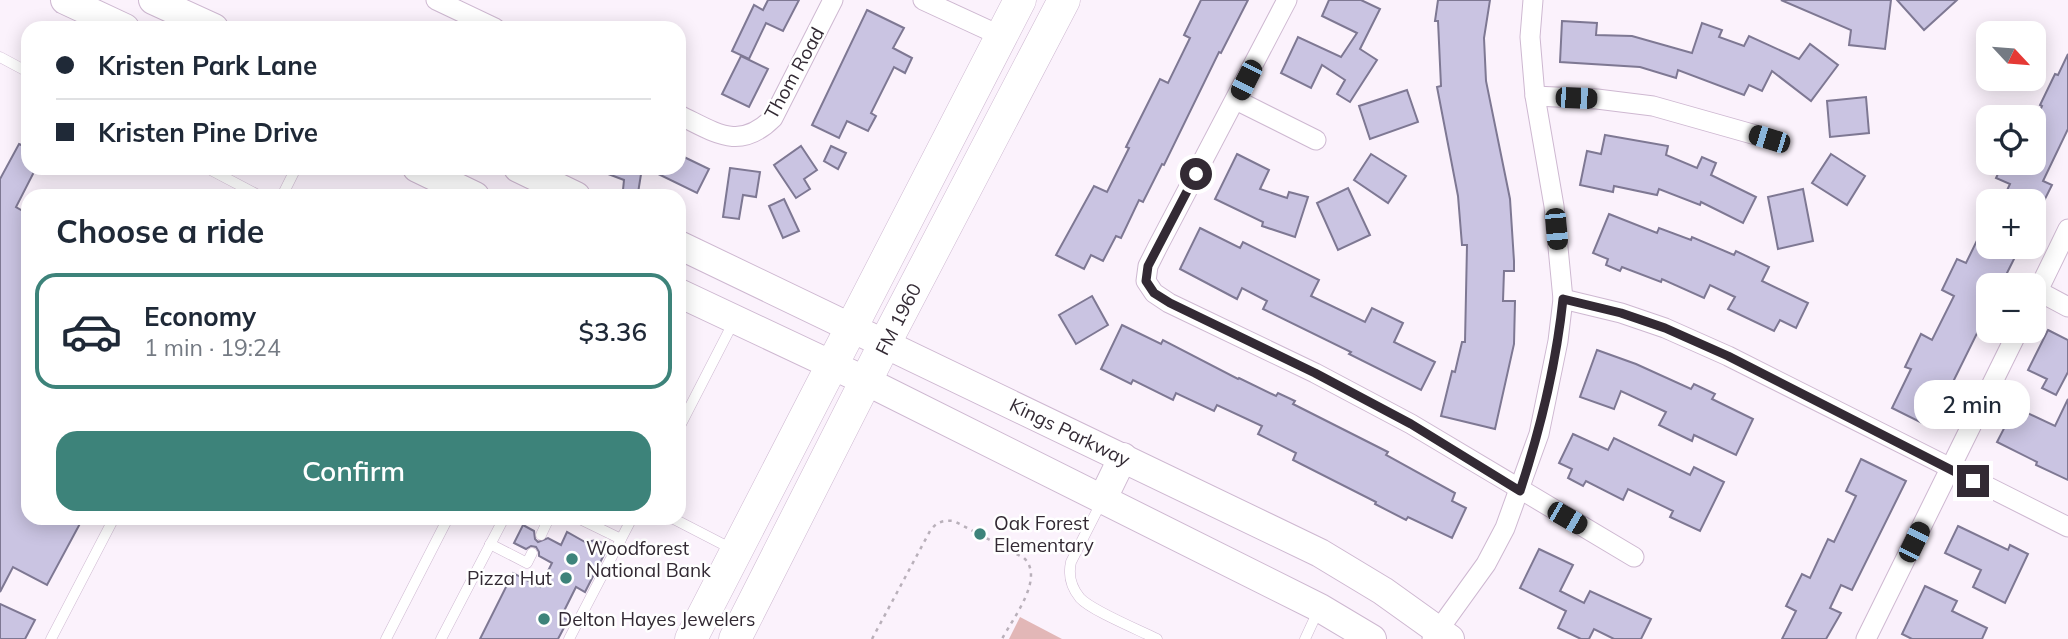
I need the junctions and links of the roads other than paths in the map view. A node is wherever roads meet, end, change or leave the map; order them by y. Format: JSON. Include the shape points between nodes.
{"nodes":[{"id":1,"x":65,"y":0,"type":"edge"},
{"id":2,"x":153,"y":0,"type":"edge"},
{"id":3,"x":436,"y":0,"type":"edge"},
{"id":4,"x":833,"y":0,"type":"edge"},
{"id":5,"x":923,"y":0,"type":"edge"},
{"id":6,"x":1020,"y":0,"type":"edge"},
{"id":7,"x":1064,"y":0,"type":"edge"},
{"id":8,"x":1287,"y":0,"type":"edge"},
{"id":9,"x":1533,"y":0,"type":"edge"},
{"id":10,"x":110,"y":21,"type":"edge"},
{"id":11,"x":199,"y":21,"type":"edge"},
{"id":12,"x":480,"y":21,"type":"edge"},
{"id":13,"x":1001,"y":36,"type":"junction"},
{"id":14,"x":0,"y":57,"type":"edge"},
{"id":15,"x":21,"y":68,"type":"edge"},
{"id":16,"x":1535,"y":96,"type":"junction"},
{"id":17,"x":1236,"y":100,"type":"junction"},
{"id":18,"x":686,"y":118,"type":"edge"},
{"id":19,"x":1769,"y":139,"type":"dead end"},
{"id":20,"x":1316,"y":140,"type":"dead end"},
{"id":21,"x":220,"y":175,"type":"edge"},
{"id":22,"x":431,"y":175,"type":"edge"},
{"id":23,"x":532,"y":175,"type":"edge"},
{"id":24,"x":247,"y":189,"type":"edge"},
{"id":25,"x":460,"y":189,"type":"edge"},
{"id":26,"x":562,"y":189,"type":"edge"},
{"id":27,"x":2068,"y":229,"type":"edge"},
{"id":28,"x":686,"y":248,"type":"edge"},
{"id":29,"x":2062,"y":253,"type":"edge"},
{"id":30,"x":2046,"y":279,"type":"edge"},
{"id":31,"x":686,"y":296,"type":"edge"},
{"id":32,"x":2046,"y":298,"type":"edge"},
{"id":33,"x":1563,"y":299,"type":"junction"},
{"id":34,"x":2068,"y":306,"type":"edge"},
{"id":35,"x":735,"y":319,"type":"junction"},
{"id":36,"x":852,"y":328,"type":"junction"},
{"id":37,"x":885,"y":343,"type":"junction"},
{"id":38,"x":2012,"y":343,"type":"edge"},
{"id":39,"x":833,"y":365,"type":"junction"},
{"id":40,"x":866,"y":381,"type":"junction"},
{"id":41,"x":686,"y":414,"type":"edge"},
{"id":42,"x":1123,"y":457,"type":"junction"},
{"id":43,"x":1950,"y":469,"type":"junction"},
{"id":44,"x":1520,"y":491,"type":"junction"},
{"id":45,"x":1102,"y":500,"type":"junction"},
{"id":46,"x":110,"y":525,"type":"edge"},
{"id":47,"x":444,"y":525,"type":"edge"},
{"id":48,"x":500,"y":525,"type":"edge"},
{"id":49,"x":546,"y":525,"type":"edge"},
{"id":50,"x":592,"y":525,"type":"edge"},
{"id":51,"x":628,"y":525,"type":"edge"},
{"id":52,"x":686,"y":525,"type":"edge"},
{"id":53,"x":2068,"y":527,"type":"edge"},
{"id":54,"x":541,"y":535,"type":"dead end"},
{"id":55,"x":621,"y":539,"type":"junction"},
{"id":56,"x":490,"y":544,"type":"junction"},
{"id":57,"x":737,"y":551,"type":"junction"},
{"id":58,"x":532,"y":553,"type":"dead end"},
{"id":59,"x":1634,"y":557,"type":"dead end"},
{"id":60,"x":1320,"y":608,"type":"junction"},
{"id":61,"x":1440,"y":636,"type":"edge"},
{"id":62,"x":51,"y":639,"type":"edge"},
{"id":63,"x":386,"y":639,"type":"edge"},
{"id":64,"x":442,"y":639,"type":"edge"},
{"id":65,"x":569,"y":639,"type":"edge"},
{"id":66,"x":691,"y":639,"type":"edge"},
{"id":67,"x":735,"y":639,"type":"edge"},
{"id":68,"x":1157,"y":639,"type":"edge"},
{"id":69,"x":1305,"y":639,"type":"edge"},
{"id":70,"x":1372,"y":639,"type":"edge"},
{"id":71,"x":1866,"y":639,"type":"edge"}],
"edges":[{"from":1,"to":10,"type":"street"},
{"from":2,"to":11,"type":"street"},
{"from":3,"to":12,"type":"street"},
{"from":4,"to":18,"type":"street","name":"Thom Road","via":[[773,118],[763,128],[745,137],[729,138]]},
{"from":5,"to":13,"type":"street"},
{"from":6,"to":13,"type":"main road","name":"FM 1960","number":"FM 1960"},
{"from":7,"to":37,"type":"main road","name":"FM 1960","number":"FM 1960"},
{"from":8,"to":17,"type":"street"},
{"from":9,"to":16,"type":"street","via":[[1530,37]]},
{"from":13,"to":36,"type":"main road","name":"FM 1960","number":"FM 1960"},
{"from":14,"to":15,"type":"lane"},
{"from":16,"to":19,"type":"street","via":[[1653,106]]},
{"from":16,"to":33,"type":"street","via":[[1554,206]]},
{"from":17,"to":20,"type":"street"},
{"from":17,"to":44,"type":"street","via":[[1148,266],[1146,281],[1154,293],[1411,424]]},
{"from":21,"to":24,"type":"lane"},
{"from":22,"to":25,"type":"street"},
{"from":23,"to":26,"type":"street"},
{"from":27,"to":29,"type":"street"},
{"from":28,"to":36,"type":"street","name":"Kings Parkway"},
{"from":29,"to":30,"type":"street"},
{"from":31,"to":35,"type":"street"},
{"from":32,"to":34,"type":"street"},
{"from":33,"to":43,"type":"street","via":[[1665,328]]},
{"from":33,"to":44,"type":"street","via":[[1551,383]]},
{"from":35,"to":39,"type":"street"},
{"from":35,"to":41,"type":"lane"},
{"from":36,"to":37,"type":"street","name":"Kings Parkway"},
{"from":36,"to":39,"type":"main road","name":"FM 1960","number":"FM 1960"},
{"from":37,"to":40,"type":"main road","name":"FM 1960","number":"FM 1960"},
{"from":37,"to":42,"type":"street","name":"Kings Parkway"},
{"from":38,"to":43,"type":"street"},
{"from":39,"to":40,"type":"street"},
{"from":39,"to":57,"type":"main road","name":"FM 1960","number":"FM 1960"},
{"from":40,"to":45,"type":"street"},
{"from":40,"to":67,"type":"main road","name":"FM 1960","number":"FM 1960"},
{"from":42,"to":45,"type":"street"},
{"from":42,"to":61,"type":"street","name":"Kings Parkway","via":[[1321,554],[1383,591]]},
{"from":43,"to":53,"type":"street"},
{"from":43,"to":71,"type":"street"},
{"from":44,"to":59,"type":"street"},
{"from":44,"to":61,"type":"street","via":[[1486,564]]},
{"from":45,"to":60,"type":"street"},
{"from":45,"to":68,"type":"lane","via":[[1071,562],[1071,582],[1082,600]]},
{"from":46,"to":62,"type":"lane"},
{"from":47,"to":63,"type":"lane"},
{"from":48,"to":56,"type":"lane"},
{"from":49,"to":54,"type":"lane"},
{"from":50,"to":55,"type":"lane"},
{"from":51,"to":55,"type":"lane"},
{"from":52,"to":57,"type":"lane"},
{"from":55,"to":65,"type":"lane"},
{"from":56,"to":58,"type":"lane","via":[[527,563]]},
{"from":56,"to":64,"type":"lane"},
{"from":57,"to":66,"type":"main road","name":"FM 1960","number":"FM 1960"},
{"from":60,"to":69,"type":"lane"},
{"from":60,"to":70,"type":"street"}]}
